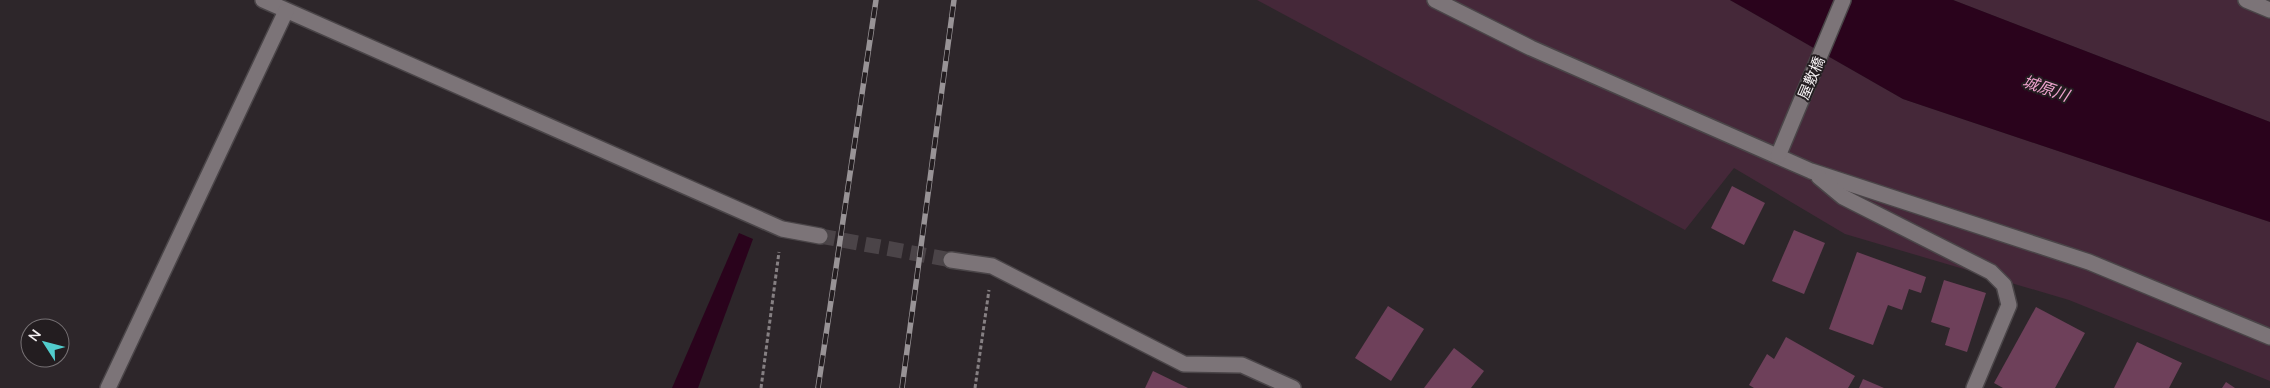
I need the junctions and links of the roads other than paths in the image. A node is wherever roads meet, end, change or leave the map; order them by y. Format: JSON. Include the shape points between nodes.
{"nodes":[{"id":1,"x":263,"y":0,"type":"edge"},
{"id":2,"x":1435,"y":0,"type":"edge"},
{"id":3,"x":1844,"y":0,"type":"edge"},
{"id":4,"x":2246,"y":0,"type":"edge"},
{"id":5,"x":286,"y":10,"type":"junction"},
{"id":6,"x":2270,"y":10,"type":"edge"},
{"id":7,"x":1778,"y":156,"type":"junction"},
{"id":8,"x":1811,"y":171,"type":"junction"},
{"id":9,"x":820,"y":236,"type":"tunnel mouth"},
{"id":10,"x":951,"y":260,"type":"tunnel mouth"},
{"id":11,"x":2270,"y":337,"type":"edge"},
{"id":12,"x":108,"y":388,"type":"edge"},
{"id":13,"x":1293,"y":388,"type":"edge"},
{"id":14,"x":1974,"y":388,"type":"edge"}],
"edges":[{"from":1,"to":5,"type":"street"},
{"from":2,"to":7,"type":"street","via":[[1532,48]]},
{"from":3,"to":7,"type":"street","name":"屋敷橋"},
{"from":4,"to":6,"type":"street"},
{"from":5,"to":9,"type":"street","via":[[782,229]]},
{"from":5,"to":12,"type":"street"},
{"from":7,"to":8,"type":"street"},
{"from":8,"to":11,"type":"street","via":[[2089,262]]},
{"from":8,"to":14,"type":"street","via":[[1843,197],[1991,272],[2004,285],[2009,304]]},
{"from":10,"to":13,"type":"street","via":[[992,266],[1184,364],[1242,365]]}]}
